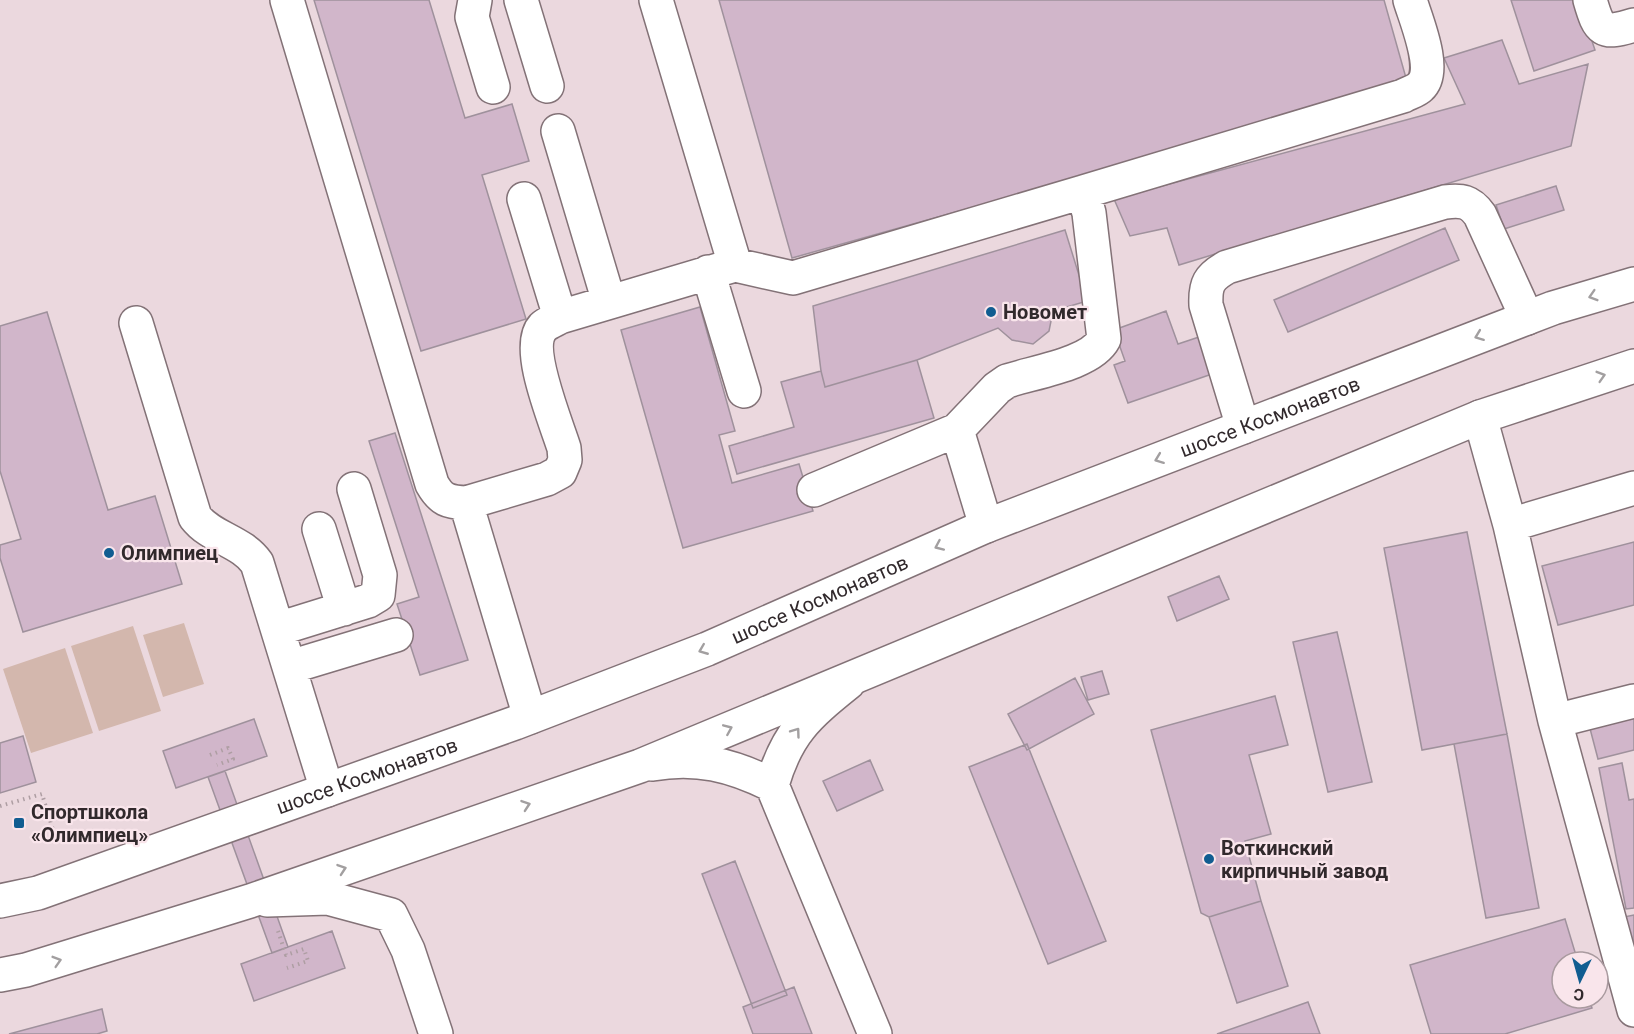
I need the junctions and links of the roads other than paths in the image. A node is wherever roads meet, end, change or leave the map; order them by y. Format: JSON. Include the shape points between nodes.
{"nodes":[{"id":1,"x":287,"y":0,"type":"edge"},
{"id":2,"x":475,"y":0,"type":"edge"},
{"id":3,"x":521,"y":0,"type":"edge"},
{"id":4,"x":656,"y":0,"type":"edge"},
{"id":5,"x":1410,"y":0,"type":"edge"},
{"id":6,"x":1590,"y":0,"type":"edge"},
{"id":7,"x":1634,"y":25,"type":"edge"},
{"id":8,"x":547,"y":86,"type":"dead end"},
{"id":9,"x":493,"y":87,"type":"dead end"},
{"id":10,"x":558,"y":131,"type":"dead end"},
{"id":11,"x":1083,"y":192,"type":"junction"},
{"id":12,"x":524,"y":199,"type":"dead end"},
{"id":13,"x":722,"y":268,"type":"junction"},
{"id":14,"x":1634,"y":284,"type":"edge"},
{"id":15,"x":609,"y":302,"type":"junction"},
{"id":16,"x":560,"y":317,"type":"junction"},
{"id":17,"x":1527,"y":318,"type":"junction"},
{"id":18,"x":136,"y":322,"type":"dead end"},
{"id":19,"x":1634,"y":366,"type":"edge"},
{"id":20,"x":744,"y":391,"type":"dead end"},
{"id":21,"x":1480,"y":417,"type":"junction"},
{"id":22,"x":1243,"y":427,"type":"junction"},
{"id":23,"x":957,"y":430,"type":"junction"},
{"id":24,"x":1634,"y":488,"type":"edge"},
{"id":25,"x":354,"y":489,"type":"dead end"},
{"id":26,"x":814,"y":490,"type":"dead end"},
{"id":27,"x":466,"y":503,"type":"junction"},
{"id":28,"x":1510,"y":525,"type":"junction"},
{"id":29,"x":986,"y":526,"type":"junction"},
{"id":30,"x":319,"y":529,"type":"dead end"},
{"id":31,"x":344,"y":609,"type":"junction"},
{"id":32,"x":278,"y":629,"type":"junction"},
{"id":33,"x":396,"y":635,"type":"dead end"},
{"id":34,"x":290,"y":667,"type":"junction"},
{"id":35,"x":860,"y":674,"type":"junction"},
{"id":36,"x":1634,"y":701,"type":"edge"},
{"id":37,"x":531,"y":717,"type":"junction"},
{"id":38,"x":1555,"y":721,"type":"junction"},
{"id":39,"x":640,"y":766,"type":"junction"},
{"id":40,"x":772,"y":785,"type":"junction"},
{"id":41,"x":327,"y":790,"type":"junction"},
{"id":42,"x":0,"y":901,"type":"edge"},
{"id":43,"x":250,"y":901,"type":"junction"},
{"id":44,"x":0,"y":975,"type":"edge"},
{"id":45,"x":1634,"y":1010,"type":"edge"},
{"id":46,"x":436,"y":1034,"type":"edge"},
{"id":47,"x":875,"y":1034,"type":"edge"}],
"edges":[{"from":1,"to":27,"type":"main road","via":[[432,483],[439,497]]},
{"from":2,"to":9,"type":"main road","via":[[472,17]]},
{"from":3,"to":8,"type":"main road"},
{"from":4,"to":13,"type":"main road"},
{"from":5,"to":11,"type":"main road","via":[[1427,57],[1427,74],[1421,86],[1403,96]]},
{"from":6,"to":7,"type":"main road","via":[[1599,26],[1605,30]]},
{"from":10,"to":15,"type":"main road"},
{"from":11,"to":13,"type":"main road","via":[[793,278]]},
{"from":11,"to":23,"type":"main road","via":[[1104,339],[1099,349],[1007,381]]},
{"from":12,"to":16,"type":"main road"},
{"from":13,"to":15,"type":"main road"},
{"from":13,"to":20,"type":"main road"},
{"from":14,"to":17,"type":"main road","name":"шоссе Космонавтов","one_way":true},
{"from":15,"to":16,"type":"main road"},
{"from":16,"to":27,"type":"main road","via":[[543,327],[536,342],[564,448],[565,460],[560,471],[547,479]]},
{"from":17,"to":22,"type":"main road","name":"шоссе Космонавтов","one_way":true},
{"from":17,"to":22,"type":"main road","via":[[1480,214],[1472,204],[1461,200],[1227,267],[1210,276],[1205,289],[1206,305]]},
{"from":18,"to":32,"type":"main road","via":[[195,518],[251,554]]},
{"from":21,"to":19,"type":"main road","one_way":true},
{"from":21,"to":28,"type":"main road"},
{"from":21,"to":35,"type":"main road"},
{"from":22,"to":29,"type":"main road","name":"шоссе Космонавтов","one_way":true},
{"from":23,"to":26,"type":"main road"},
{"from":23,"to":29,"type":"main road"},
{"from":24,"to":28,"type":"main road"},
{"from":25,"to":31,"type":"main road","via":[[381,586],[378,595]]},
{"from":27,"to":37,"type":"main road"},
{"from":28,"to":38,"type":"main road"},
{"from":29,"to":37,"type":"main road","name":"шоссе Космонавтов","one_way":true,"via":[[706,649]]},
{"from":30,"to":31,"type":"main road"},
{"from":31,"to":32,"type":"main road"},
{"from":32,"to":34,"type":"main road"},
{"from":33,"to":34,"type":"main road"},
{"from":34,"to":41,"type":"main road"},
{"from":39,"to":35,"type":"main road","one_way":true},
{"from":40,"to":35,"type":"main road","one_way":true,"via":[[781,756],[797,728]]},
{"from":36,"to":38,"type":"main road"},
{"from":37,"to":41,"type":"main road","name":"шоссе Космонавтов"},
{"from":38,"to":45,"type":"main road"},
{"from":39,"to":40,"type":"main road","via":[[674,760],[708,761],[741,770]]},
{"from":43,"to":39,"type":"main road","one_way":true},
{"from":40,"to":47,"type":"main road"},
{"from":41,"to":42,"type":"main road","name":"шоссе Космонавтов","via":[[38,893]]},
{"from":44,"to":43,"type":"main road","one_way":true},
{"from":43,"to":46,"type":"main road","via":[[328,898],[391,915],[408,950]]}]}
